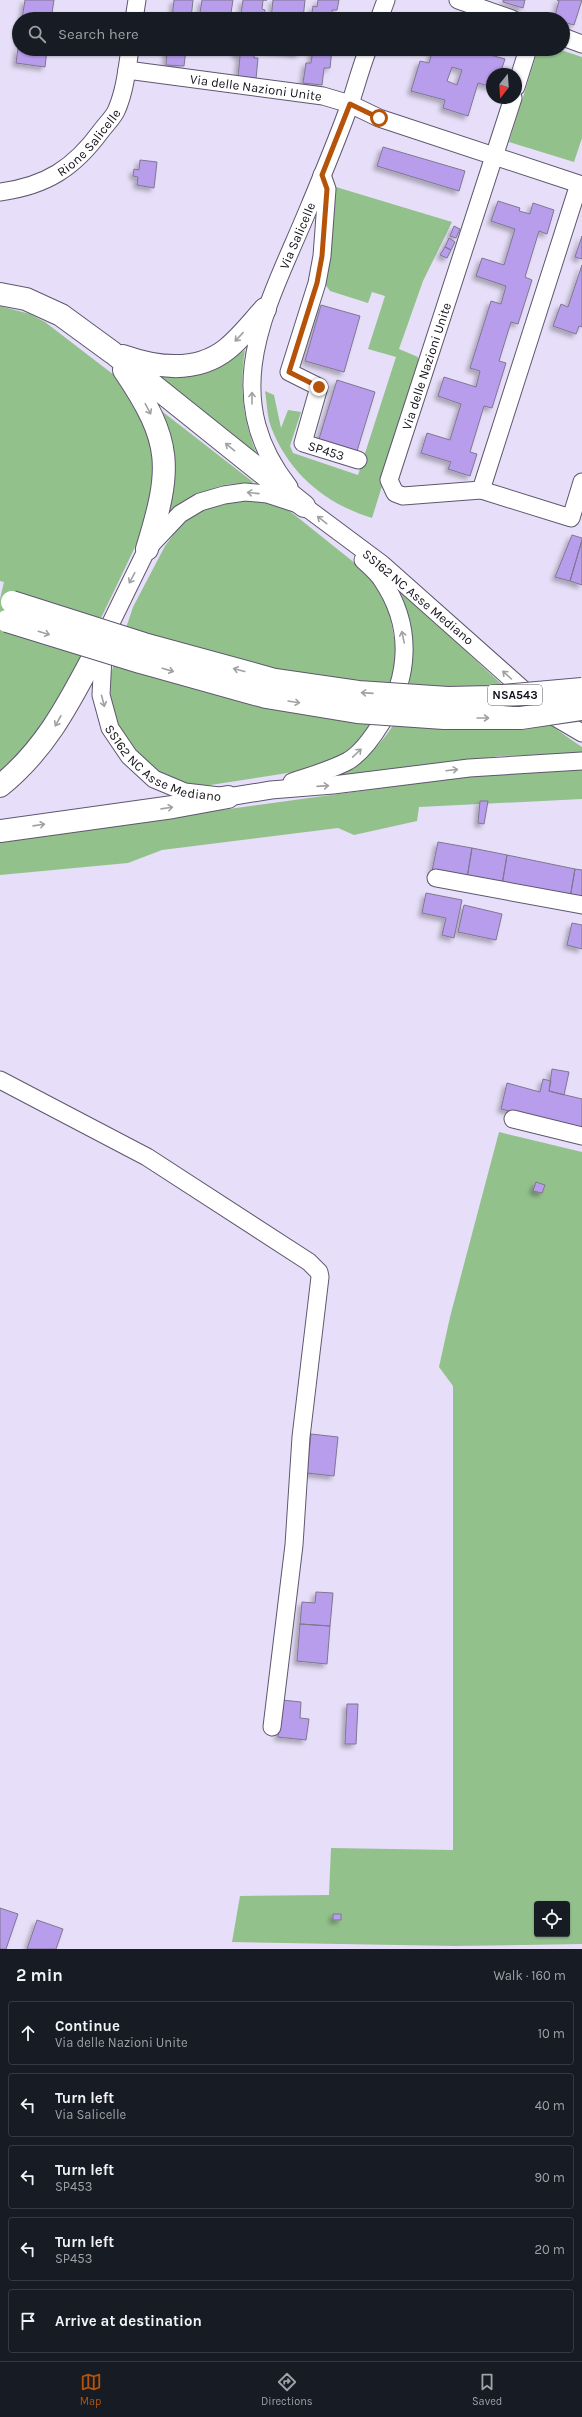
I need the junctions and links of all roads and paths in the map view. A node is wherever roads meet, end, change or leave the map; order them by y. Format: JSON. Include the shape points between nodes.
{"nodes":[{"id":1,"x":137,"y":0,"type":"edge"},
{"id":2,"x":386,"y":0,"type":"edge"},
{"id":3,"x":458,"y":0,"type":"edge"},
{"id":4,"x":135,"y":12,"type":"edge"},
{"id":5,"x":382,"y":12,"type":"edge"},
{"id":6,"x":492,"y":12,"type":"edge"},
{"id":7,"x":570,"y":40,"type":"edge"},
{"id":8,"x":582,"y":44,"type":"edge"},
{"id":9,"x":129,"y":56,"type":"edge"},
{"id":10,"x":366,"y":56,"type":"edge"},
{"id":11,"x":526,"y":56,"type":"edge"},
{"id":12,"x":522,"y":68,"type":"edge"},
{"id":13,"x":127,"y":70,"type":"junction"},
{"id":14,"x":350,"y":104,"type":"junction"},
{"id":15,"x":510,"y":104,"type":"edge"},
{"id":16,"x":494,"y":156,"type":"junction"},
{"id":17,"x":322,"y":175,"type":"junction"},
{"id":18,"x":580,"y":179,"type":"edge"},
{"id":19,"x":0,"y":192,"type":"edge"},
{"id":20,"x":0,"y":294,"type":"edge"},
{"id":21,"x":265,"y":309,"type":"junction"},
{"id":22,"x":113,"y":353,"type":"junction"},
{"id":23,"x":358,"y":460,"type":"dead end"},
{"id":24,"x":582,"y":482,"type":"edge"},
{"id":25,"x":481,"y":490,"type":"junction"},
{"id":26,"x":304,"y":506,"type":"junction"},
{"id":27,"x":339,"y":534,"type":"junction"},
{"id":28,"x":147,"y":549,"type":"junction"},
{"id":29,"x":5,"y":610,"type":"edge"},
{"id":30,"x":104,"y":637,"type":"junction"},
{"id":31,"x":582,"y":689,"type":"edge"},
{"id":32,"x":582,"y":709,"type":"edge"},
{"id":33,"x":582,"y":733,"type":"edge"},
{"id":34,"x":582,"y":761,"type":"edge"},
{"id":35,"x":0,"y":786,"type":"edge"},
{"id":36,"x":271,"y":790,"type":"junction"},
{"id":37,"x":228,"y":797,"type":"junction"},
{"id":38,"x":0,"y":830,"type":"edge"},
{"id":39,"x":436,"y":878,"type":"dead end"},
{"id":40,"x":582,"y":905,"type":"edge"},
{"id":41,"x":0,"y":1080,"type":"edge"},
{"id":42,"x":513,"y":1119,"type":"dead end"},
{"id":43,"x":582,"y":1136,"type":"edge"},
{"id":44,"x":272,"y":1727,"type":"dead end"}],
"edges":[{"from":1,"to":4,"type":"street"},
{"from":2,"to":5,"type":"street"},
{"from":3,"to":6,"type":"street"},
{"from":7,"to":8,"type":"street"},
{"from":9,"to":13,"type":"street","name":"Rione Salicelle"},
{"from":10,"to":14,"type":"street","name":"Via Salicelle"},
{"from":11,"to":12,"type":"street"},
{"from":13,"to":14,"type":"street","name":"Via delle Nazioni Unite","via":[[323,96]]},
{"from":13,"to":19,"type":"street","name":"Rione Salicelle","via":[[117,110],[79,159],[61,172],[26,189]]},
{"from":14,"to":16,"type":"street","name":"Via delle Nazioni Unite","via":[[379,118]]},
{"from":14,"to":17,"type":"street","name":"Via Salicelle"},
{"from":15,"to":16,"type":"street","name":"Via delle Nazioni Unite"},
{"from":16,"to":18,"type":"street","name":"Via delle Nazioni Unite"},
{"from":16,"to":25,"type":"street","name":"Via delle Nazioni Unite","via":[[389,480],[395,493],[403,496]]},
{"from":17,"to":21,"type":"street","name":"Via Salicelle"},
{"from":17,"to":23,"type":"street","name":"SP453","via":[[327,189],[322,256],[317,283],[289,372],[319,387],[303,442]]},
{"from":18,"to":25,"type":"street","name":"Via delle Nazioni Unite"},
{"from":20,"to":22,"type":"highway","via":[[26,299],[61,316]]},
{"from":21,"to":22,"type":"highway","one_way":true,"via":[[227,349],[209,361],[166,367]]},
{"from":26,"to":21,"type":"street","name":"Via Salicelle","one_way":true,"via":[[276,469],[262,442],[252,407],[254,359]]},
{"from":26,"to":22,"type":"highway","one_way":true},
{"from":22,"to":28,"type":"highway","one_way":true,"via":[[140,392],[158,426],[162,445],[165,465],[163,494]]},
{"from":24,"to":25,"type":"street","name":"Via delle Nazioni Unite","via":[[570,518]]},
{"from":27,"to":26,"type":"street","name":"SS162 NC Asse Mediano","one_way":true},
{"from":26,"to":28,"type":"street","name":"SS162 NC Asse Mediano","one_way":true,"via":[[267,494],[245,492],[224,495],[200,502],[180,514]]},
{"from":33,"to":27,"type":"street","name":"SS162 NC Asse Mediano","one_way":true,"via":[[553,716],[382,564]]},
{"from":36,"to":27,"type":"street","one_way":true,"via":[[349,760],[372,738],[391,707],[404,670],[404,644],[397,610],[381,579]]},
{"from":28,"to":30,"type":"street","name":"SS162 NC Asse Mediano","one_way":true},
{"from":31,"to":29,"type":"highway","number":"NSA543","one_way":true,"bridge":true,"via":[[448,698],[358,692],[275,680]]},
{"from":29,"to":32,"type":"highway","one_way":true,"bridge":true,"via":[[140,662],[266,697],[357,712],[444,718],[521,718]]},
{"from":30,"to":35,"type":"highway","one_way":true,"via":[[56,726],[35,754]]},
{"from":30,"to":37,"type":"street","name":"SS162 NC Asse Mediano","one_way":true,"via":[[102,695],[110,728],[129,756],[154,778],[185,792]]},
{"from":36,"to":34,"type":"street","name":"SS162 NC Asse Mediano","one_way":true,"via":[[469,768]]},
{"from":36,"to":37,"type":"street","name":"SS162 NC Asse Mediano"},
{"from":38,"to":37,"type":"highway","one_way":true},
{"from":39,"to":40,"type":"street"},
{"from":41,"to":44,"type":"street","via":[[147,1157],[309,1262],[319,1272],[301,1437],[294,1545]]},
{"from":42,"to":43,"type":"street"}]}
